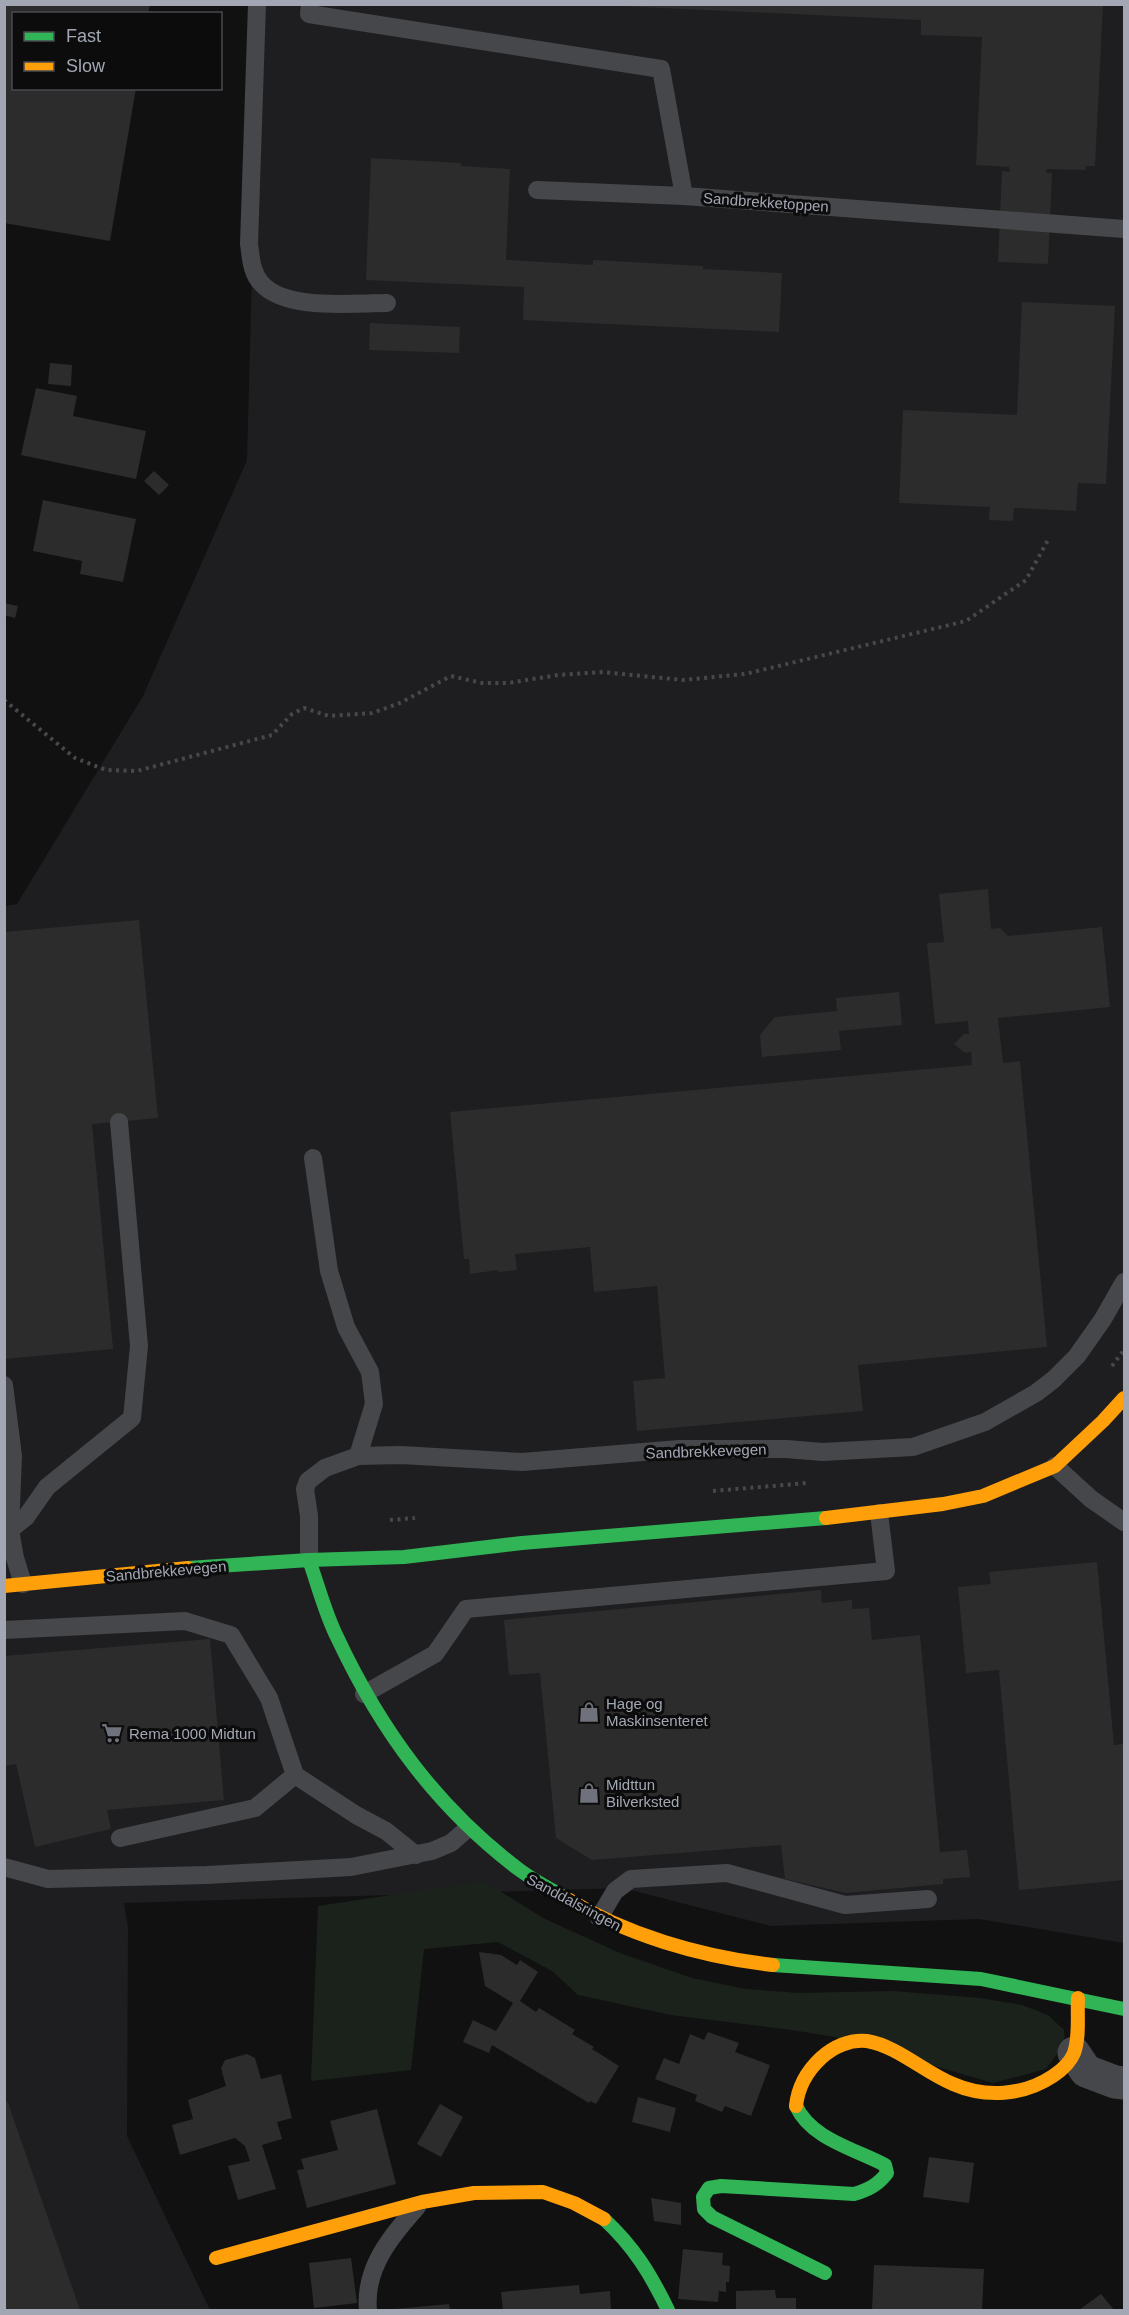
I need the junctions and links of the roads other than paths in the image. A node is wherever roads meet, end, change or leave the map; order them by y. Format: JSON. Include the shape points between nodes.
{"nodes":[{"id":1,"x":257,"y":4,"type":"edge"},
{"id":2,"x":305,"y":8,"type":"edge"},
{"id":3,"x":537,"y":190,"type":"dead end"},
{"id":4,"x":684,"y":196,"type":"junction"},
{"id":5,"x":1125,"y":229,"type":"edge"},
{"id":6,"x":387,"y":303,"type":"dead end"},
{"id":7,"x":118,"y":1122,"type":"dead end"},
{"id":8,"x":313,"y":1158,"type":"dead end"},
{"id":9,"x":1125,"y":1282,"type":"edge"},
{"id":10,"x":4,"y":1385,"type":"edge"},
{"id":11,"x":1125,"y":1398,"type":"edge"},
{"id":12,"x":358,"y":1456,"type":"junction"},
{"id":13,"x":1055,"y":1466,"type":"junction"},
{"id":14,"x":879,"y":1513,"type":"junction"},
{"id":15,"x":1125,"y":1522,"type":"edge"},
{"id":16,"x":7,"y":1530,"type":"edge"},
{"id":17,"x":309,"y":1560,"type":"junction"},
{"id":18,"x":23,"y":1584,"type":"junction"},
{"id":19,"x":4,"y":1586,"type":"edge"},
{"id":20,"x":4,"y":1630,"type":"edge"},
{"id":21,"x":364,"y":1694,"type":"junction"},
{"id":22,"x":295,"y":1775,"type":"junction"},
{"id":23,"x":467,"y":1829,"type":"junction"},
{"id":24,"x":120,"y":1838,"type":"dead end"},
{"id":25,"x":416,"y":1855,"type":"junction"},
{"id":26,"x":4,"y":1867,"type":"edge"},
{"id":27,"x":928,"y":1899,"type":"dead end"},
{"id":28,"x":599,"y":1918,"type":"junction"},
{"id":29,"x":1078,"y":1998,"type":"junction"},
{"id":30,"x":1125,"y":2009,"type":"edge"},
{"id":31,"x":1074,"y":2053,"type":"junction"},
{"id":32,"x":1125,"y":2083,"type":"edge"},
{"id":33,"x":422,"y":2202,"type":"junction"},
{"id":34,"x":216,"y":2258,"type":"dead end"},
{"id":35,"x":825,"y":2273,"type":"dead end"},
{"id":36,"x":368,"y":2310,"type":"edge"},
{"id":37,"x":668,"y":2310,"type":"edge"}],
"edges":[{"from":1,"to":6,"type":"lane","via":[[249,244],[252,269],[261,284],[296,302]]},
{"from":2,"to":4,"type":"lane","name":"Sandbrekketoppen","via":[[662,69]]},
{"from":3,"to":4,"type":"lane"},
{"from":4,"to":5,"type":"lane","name":"Sandbrekketoppen"},
{"from":7,"to":16,"type":"lane","via":[[139,1346],[132,1418],[47,1487],[26,1517]]},
{"from":8,"to":12,"type":"lane","via":[[329,1270],[346,1327],[370,1372],[374,1404]]},
{"from":9,"to":12,"type":"lane","name":"Sandbrekkevegen","via":[[1077,1356],[1053,1380],[985,1422],[913,1447],[823,1452],[679,1449],[522,1462]]},
{"from":10,"to":16,"type":"lane","via":[[12,1456]]},
{"from":11,"to":13,"type":"street","name":"Sandbrekkevegen"},
{"from":12,"to":17,"type":"lane","name":"Sandbrekkevegen","via":[[325,1468],[308,1481],[305,1489]]},
{"from":13,"to":14,"type":"street","name":"Sandbrekkevegen","via":[[984,1496]]},
{"from":13,"to":15,"type":"lane","via":[[1091,1499]]},
{"from":14,"to":17,"type":"street","name":"Sandbrekkevegen","via":[[522,1543],[404,1557]]},
{"from":14,"to":21,"type":"lane","via":[[886,1571],[466,1609],[435,1654]]},
{"from":16,"to":18,"type":"lane"},
{"from":17,"to":18,"type":"street","name":"Sandbrekkevegen"},
{"from":17,"to":21,"type":"street","name":"Sanddalsringen","via":[[322,1604]]},
{"from":18,"to":19,"type":"street","name":"Sandbrekkevegen"},
{"from":20,"to":22,"type":"lane","via":[[185,1621],[231,1635],[269,1698]]},
{"from":21,"to":23,"type":"street","name":"Sanddalsringen","via":[[418,1775]]},
{"from":22,"to":24,"type":"lane","via":[[255,1808]]},
{"from":22,"to":25,"type":"lane","via":[[386,1831]]},
{"from":23,"to":25,"type":"lane","via":[[451,1843]]},
{"from":23,"to":28,"type":"street","name":"Sanddalsringen","via":[[519,1872]]},
{"from":25,"to":26,"type":"lane","via":[[351,1867],[207,1875],[48,1879]]},
{"from":27,"to":28,"type":"lane","via":[[846,1905],[728,1873],[631,1879],[615,1891]]},
{"from":28,"to":29,"type":"street","name":"Sanddalsringen","via":[[671,1946],[737,1960],[804,1968],[979,1978]]},
{"from":29,"to":30,"type":"street","name":"Sanddalsringen"},
{"from":29,"to":31,"type":"street"},
{"from":31,"to":32,"type":"street","via":[[1086,2071]]},
{"from":31,"to":35,"type":"street","via":[[1056,2075],[1030,2089],[992,2095],[966,2090],[880,2044],[861,2040],[829,2050],[803,2078],[796,2092],[799,2117],[816,2132],[885,2165],[887,2173],[881,2182],[869,2191],[854,2194],[721,2186],[709,2188],[702,2197],[704,2209],[712,2217]]},
{"from":33,"to":34,"type":"street"},
{"from":33,"to":36,"type":"lane","via":[[380,2255],[370,2278]]},
{"from":33,"to":37,"type":"street","via":[[474,2193],[543,2193],[574,2203],[603,2219],[625,2239],[651,2276]]}]}
